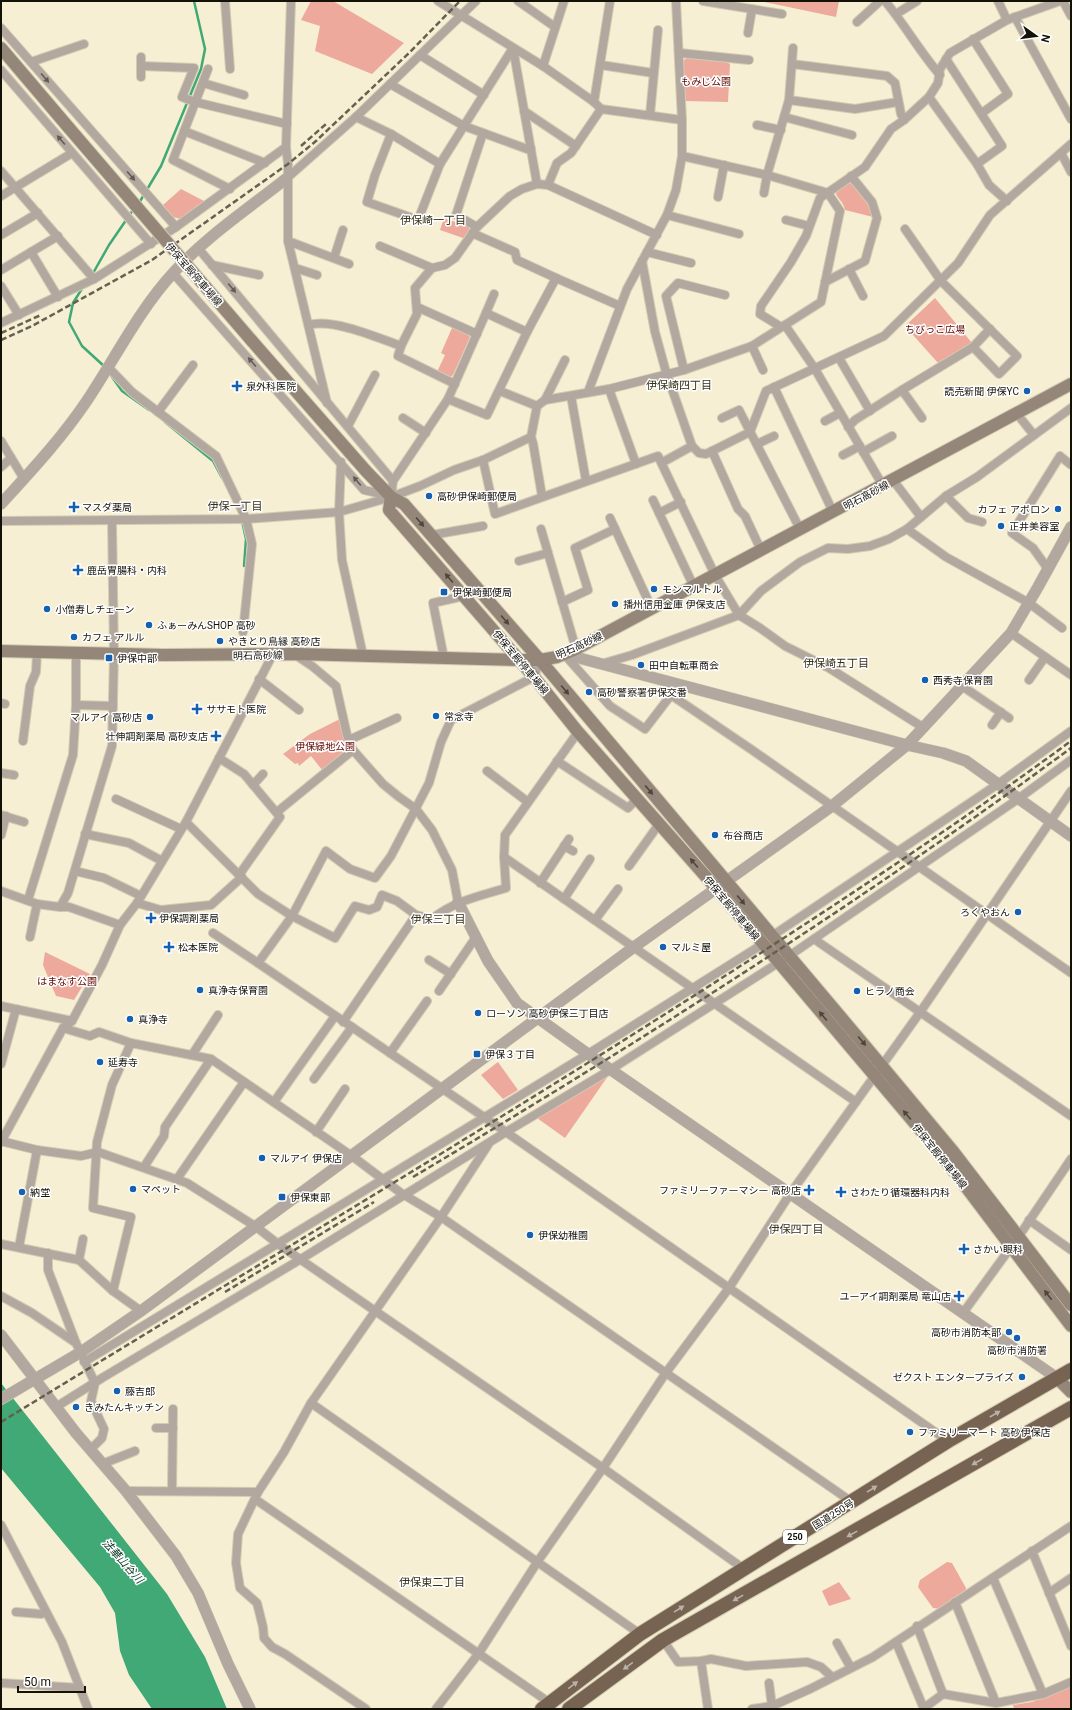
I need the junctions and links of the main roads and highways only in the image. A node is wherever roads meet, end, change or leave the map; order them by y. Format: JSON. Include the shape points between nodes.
{"nodes":[{"id":1,"x":1,"y":48,"type":"edge"},
{"id":2,"x":1071,"y":384,"type":"edge"},
{"id":3,"x":391,"y":497,"type":"junction"},
{"id":4,"x":1,"y":652,"type":"edge"},
{"id":5,"x":519,"y":660,"type":"junction"},
{"id":6,"x":540,"y":660,"type":"junction"},
{"id":7,"x":721,"y":885,"type":"junction"},
{"id":8,"x":768,"y":940,"type":"junction"},
{"id":9,"x":1071,"y":1305,"type":"edge"},
{"id":10,"x":1071,"y":1326,"type":"edge"},
{"id":11,"x":1071,"y":1370,"type":"edge"},
{"id":12,"x":1057,"y":1378,"type":"junction"},
{"id":13,"x":1071,"y":1392,"type":"edge"},
{"id":14,"x":1071,"y":1408,"type":"edge"},
{"id":15,"x":546,"y":1706,"type":"edge"},
{"id":16,"x":569,"y":1709,"type":"edge"}],
"edges":[{"from":1,"to":3,"type":"main road","name":"伊保宝殿停車場線","bridge":true,"via":[[252,341]]},
{"from":2,"to":6,"type":"main road","name":"明石高砂線","via":[[576,649]]},
{"from":5,"to":3,"type":"main road","name":"伊保宝殿停車場線","one_way":true,"via":[[389,510]]},
{"from":3,"to":6,"type":"main road","name":"伊保宝殿停車場線","one_way":true,"via":[[404,504]]},
{"from":4,"to":5,"type":"main road","name":"明石高砂線","via":[[363,655]]},
{"from":5,"to":6,"type":"main road","name":"明石高砂線"},
{"from":7,"to":5,"type":"main road","name":"伊保宝殿停車場線","one_way":true,"via":[[659,824]]},
{"from":6,"to":7,"type":"main road","name":"伊保宝殿停車場線","one_way":true},
{"from":7,"to":8,"type":"main road","name":"伊保宝殿停車場線"},
{"from":8,"to":9,"type":"main road","name":"伊保宝殿停車場線","one_way":true,"via":[[789,956],[952,1150]]},
{"from":10,"to":8,"type":"main road","name":"伊保宝殿停車場線","one_way":true,"via":[[944,1158],[778,963]]},
{"from":11,"to":12,"type":"highway","name":"国道250号","number":"250"},
{"from":12,"to":13,"type":"main road"},
{"from":15,"to":12,"type":"highway","name":"国道250号","number":"250","one_way":true,"via":[[640,1634],[948,1441]]},
{"from":14,"to":16,"type":"highway","number":"250","one_way":true,"via":[[663,1640]]}]}
